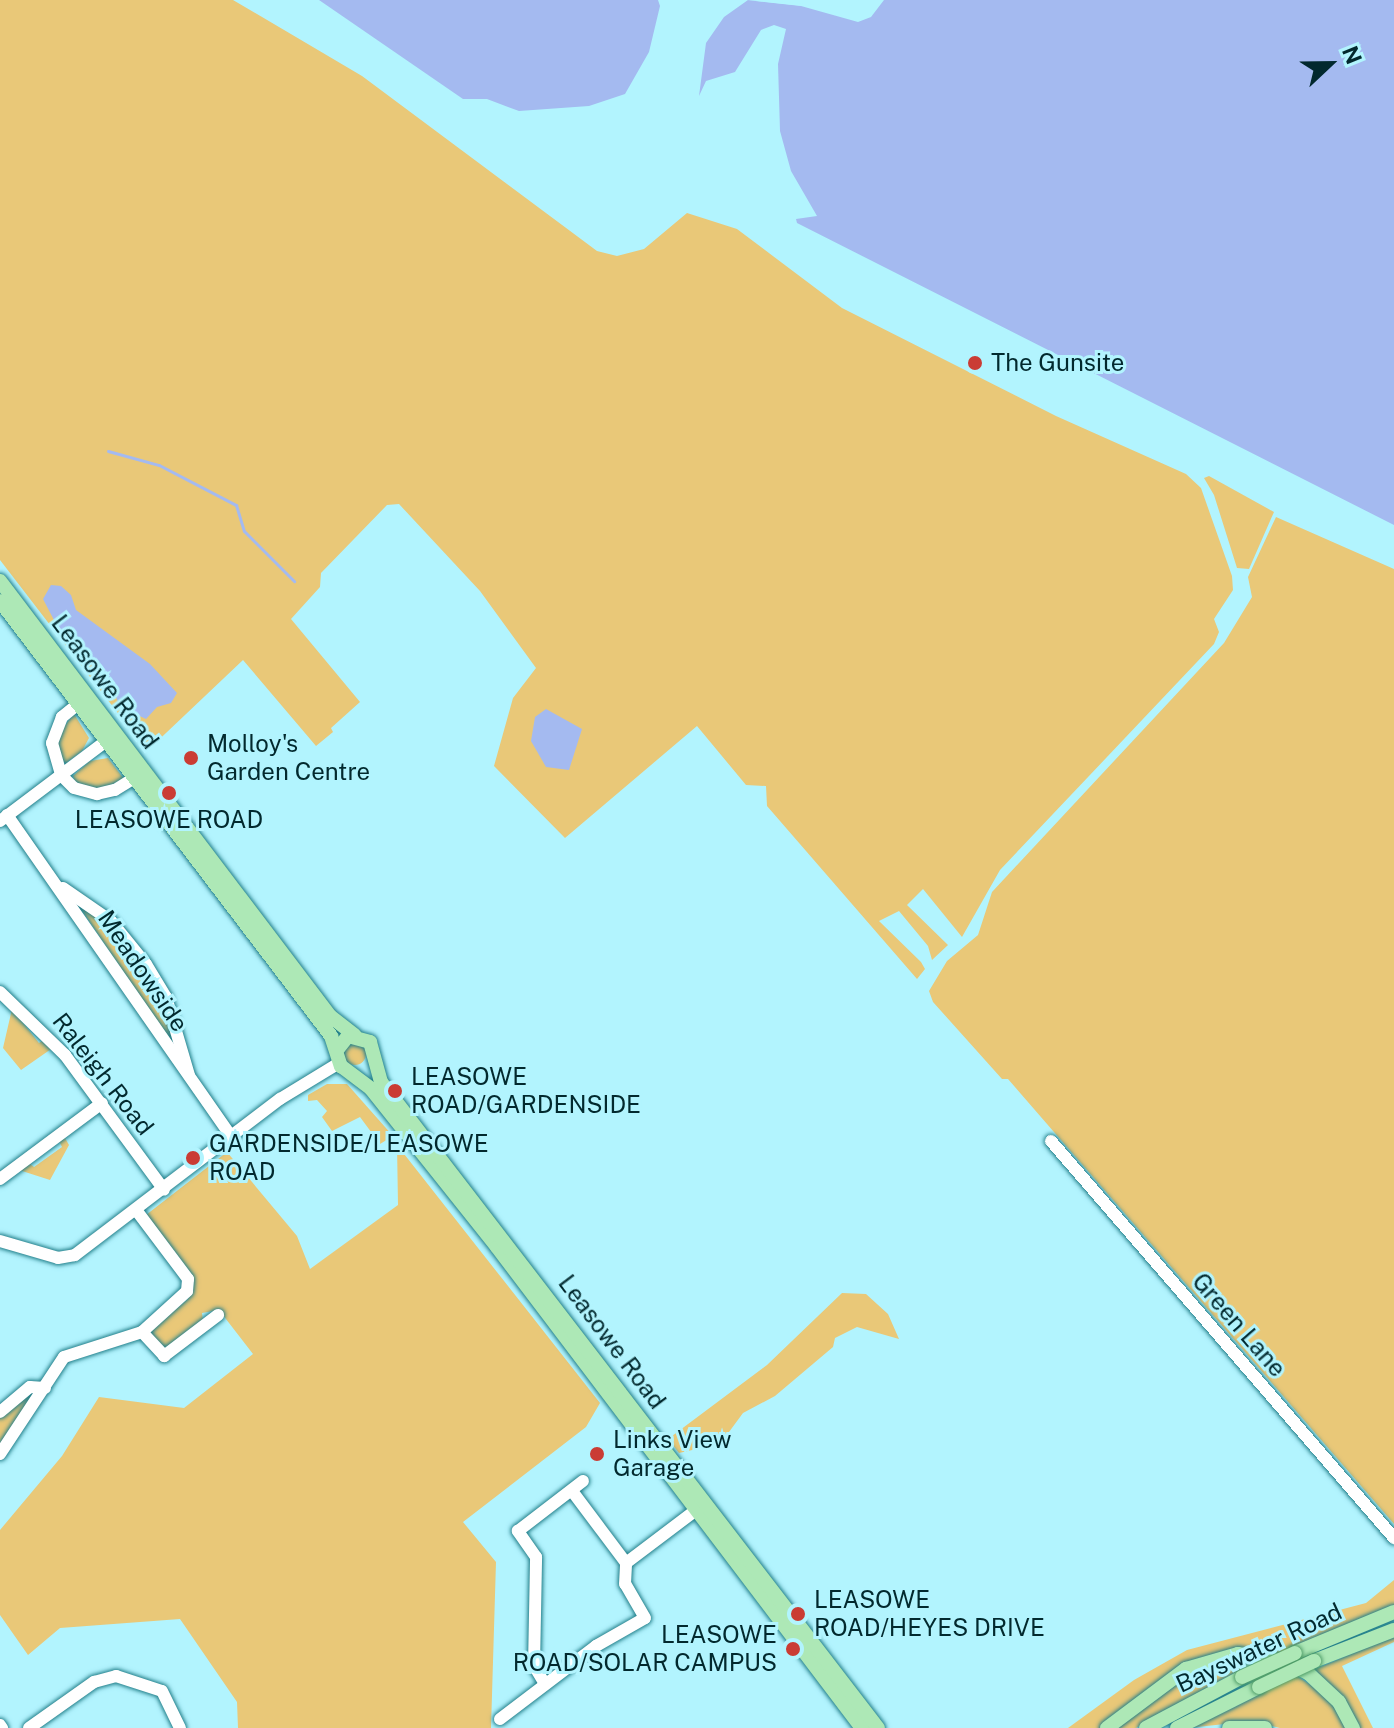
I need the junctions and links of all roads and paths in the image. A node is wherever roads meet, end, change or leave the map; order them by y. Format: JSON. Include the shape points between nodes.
{"nodes":[{"id":1,"x":0,"y":581,"type":"edge"},
{"id":2,"x":0,"y":601,"type":"edge"},
{"id":3,"x":78,"y":704,"type":"junction"},
{"id":4,"x":111,"y":738,"type":"junction"},
{"id":5,"x":61,"y":775,"type":"junction"},
{"id":6,"x":134,"y":778,"type":"junction"},
{"id":7,"x":3,"y":818,"type":"edge"},
{"id":8,"x":58,"y":885,"type":"junction"},
{"id":9,"x":0,"y":992,"type":"edge"},
{"id":10,"x":354,"y":1035,"type":"junction"},
{"id":11,"x":373,"y":1059,"type":"junction"},
{"id":12,"x":342,"y":1062,"type":"junction"},
{"id":13,"x":190,"y":1082,"type":"junction"},
{"id":14,"x":102,"y":1103,"type":"junction"},
{"id":15,"x":232,"y":1137,"type":"junction"},
{"id":16,"x":1051,"y":1141,"type":"dead end"},
{"id":17,"x":0,"y":1179,"type":"edge"},
{"id":18,"x":164,"y":1190,"type":"junction"},
{"id":19,"x":137,"y":1211,"type":"junction"},
{"id":20,"x":0,"y":1241,"type":"edge"},
{"id":21,"x":218,"y":1315,"type":"dead end"},
{"id":22,"x":142,"y":1332,"type":"junction"},
{"id":23,"x":45,"y":1388,"type":"junction"},
{"id":24,"x":0,"y":1412,"type":"edge"},
{"id":25,"x":0,"y":1454,"type":"edge"},
{"id":26,"x":583,"y":1481,"type":"dead end"},
{"id":27,"x":572,"y":1491,"type":"junction"},
{"id":28,"x":701,"y":1506,"type":"junction"},
{"id":29,"x":1394,"y":1538,"type":"edge"},
{"id":30,"x":626,"y":1563,"type":"junction"},
{"id":31,"x":1394,"y":1612,"type":"edge"},
{"id":32,"x":1394,"y":1630,"type":"edge"},
{"id":33,"x":545,"y":1684,"type":"junction"},
{"id":34,"x":500,"y":1719,"type":"dead end"},
{"id":35,"x":29,"y":1728,"type":"edge"},
{"id":36,"x":180,"y":1728,"type":"edge"},
{"id":37,"x":862,"y":1728,"type":"edge"},
{"id":38,"x":878,"y":1728,"type":"edge"},
{"id":39,"x":1107,"y":1728,"type":"edge"},
{"id":40,"x":1146,"y":1728,"type":"edge"},
{"id":41,"x":1177,"y":1728,"type":"edge"},
{"id":42,"x":1229,"y":1728,"type":"edge"},
{"id":43,"x":1265,"y":1728,"type":"edge"},
{"id":44,"x":1353,"y":1728,"type":"edge"}],
"edges":[{"from":1,"to":4,"type":"main road","name":"Leasowe Road"},
{"from":2,"to":3,"type":"main road","name":"Leasowe Road"},
{"from":3,"to":4,"type":"main road","name":"Leasowe Road"},
{"from":3,"to":5,"type":"street","name":"Leasowe Road","via":[[62,717],[52,743]]},
{"from":4,"to":5,"type":"street"},
{"from":4,"to":6,"type":"main road","name":"Leasowe Road"},
{"from":4,"to":10,"type":"main road","name":"Leasowe Road","via":[[330,1016]]},
{"from":5,"to":6,"type":"street","name":"Leasowe Road","via":[[74,788],[97,794]]},
{"from":5,"to":7,"type":"street"},
{"from":6,"to":12,"type":"main road","name":"Leasowe Road"},
{"from":7,"to":8,"type":"street","name":"Meadowside"},
{"from":8,"to":13,"type":"street","name":"Meadowside"},
{"from":8,"to":13,"type":"street","name":"Meadowside","via":[[111,921],[146,964],[180,1033]]},
{"from":9,"to":14,"type":"street","name":"Raleigh Road","via":[[46,1033]]},
{"from":10,"to":11,"type":"main road","name":"Leasowe Road","via":[[370,1042]]},
{"from":10,"to":12,"type":"main road"},
{"from":11,"to":12,"type":"main road","via":[[364,1070]]},
{"from":11,"to":28,"type":"main road","name":"Leasowe Road","via":[[389,1092]]},
{"from":12,"to":15,"type":"street","via":[[321,1070]]},
{"from":12,"to":28,"type":"main road","name":"Leasowe Road","via":[[371,1089]]},
{"from":13,"to":15,"type":"street","name":"Meadowside"},
{"from":14,"to":17,"type":"street"},
{"from":14,"to":18,"type":"street","name":"Raleigh Road"},
{"from":15,"to":18,"type":"street"},
{"from":16,"to":29,"type":"street","name":"Green Lane"},
{"from":18,"to":19,"type":"street"},
{"from":19,"to":20,"type":"street","via":[[75,1255],[58,1258]]},
{"from":19,"to":22,"type":"street","via":[[188,1279],[180,1303]]},
{"from":21,"to":22,"type":"street","via":[[164,1356]]},
{"from":22,"to":23,"type":"street","via":[[75,1350],[55,1367]]},
{"from":23,"to":24,"type":"street","via":[[30,1387]]},
{"from":23,"to":25,"type":"street"},
{"from":26,"to":27,"type":"street"},
{"from":27,"to":30,"type":"street"},
{"from":27,"to":33,"type":"street","via":[[518,1531],[536,1557],[534,1666]]},
{"from":28,"to":30,"type":"street"},
{"from":28,"to":37,"type":"main road","name":"Leasowe Road"},
{"from":28,"to":38,"type":"main road","name":"Leasowe Road"},
{"from":30,"to":33,"type":"street","via":[[625,1584],[645,1618]]},
{"from":31,"to":40,"type":"main road","name":"Bayswater Road","bridge":true,"via":[[1242,1677]]},
{"from":32,"to":41,"type":"main road","name":"Bayswater Road","bridge":true,"via":[[1314,1661]]},
{"from":33,"to":34,"type":"street"},
{"from":35,"to":36,"type":"street","via":[[94,1682],[116,1676],[162,1691]]},
{"from":39,"to":44,"type":"main road","via":[[1186,1669],[1238,1654],[1286,1662],[1308,1673],[1339,1702]]},
{"from":42,"to":43,"type":"main road"}]}
